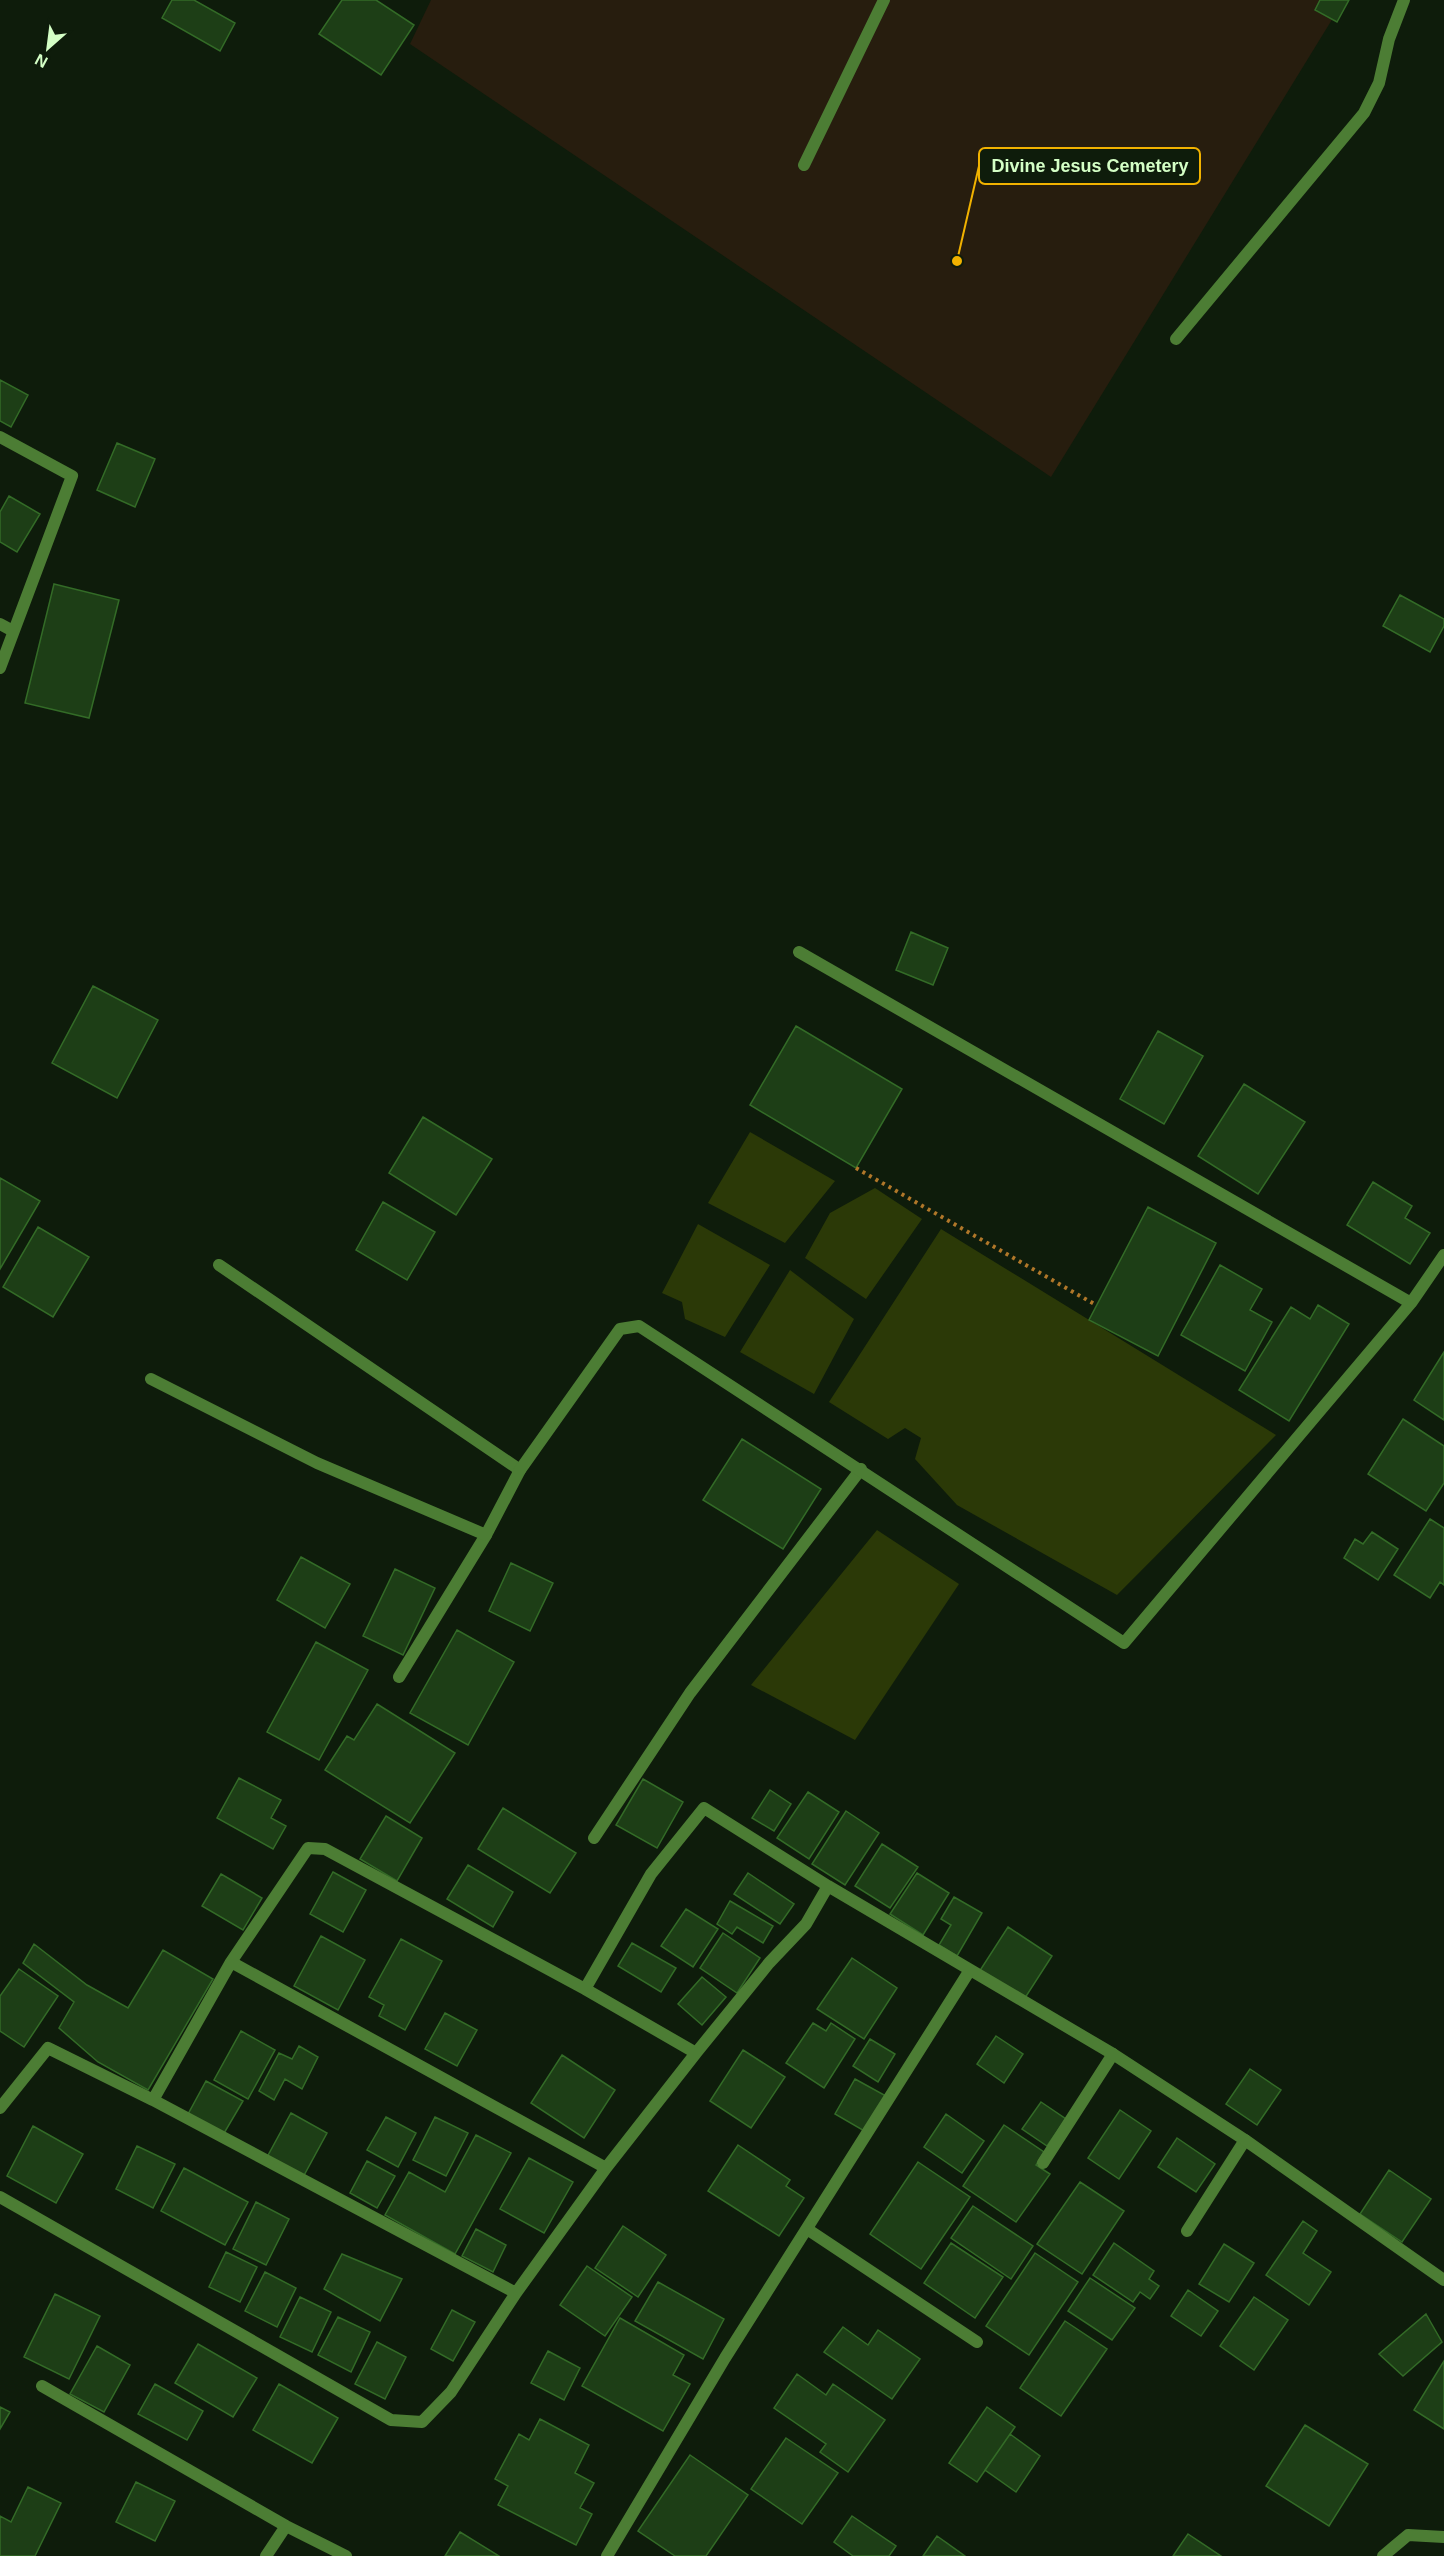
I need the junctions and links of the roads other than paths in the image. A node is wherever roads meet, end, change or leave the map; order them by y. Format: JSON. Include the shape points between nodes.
{"nodes":[{"id":1,"x":884,"y":0,"type":"edge"},
{"id":2,"x":1404,"y":0,"type":"edge"},
{"id":3,"x":804,"y":165,"type":"dead end"},
{"id":4,"x":1176,"y":339,"type":"dead end"},
{"id":5,"x":0,"y":437,"type":"edge"},
{"id":6,"x":0,"y":624,"type":"edge"},
{"id":7,"x":13,"y":631,"type":"junction"},
{"id":8,"x":0,"y":668,"type":"edge"},
{"id":9,"x":799,"y":952,"type":"dead end"},
{"id":10,"x":1444,"y":1255,"type":"edge"},
{"id":11,"x":219,"y":1265,"type":"dead end"},
{"id":12,"x":1411,"y":1303,"type":"junction"},
{"id":13,"x":151,"y":1379,"type":"dead end"},
{"id":14,"x":861,"y":1468,"type":"junction"},
{"id":15,"x":520,"y":1470,"type":"junction"},
{"id":16,"x":486,"y":1535,"type":"junction"},
{"id":17,"x":399,"y":1677,"type":"dead end"},
{"id":18,"x":594,"y":1838,"type":"dead end"},
{"id":19,"x":828,"y":1886,"type":"junction"},
{"id":20,"x":231,"y":1962,"type":"junction"},
{"id":21,"x":970,"y":1970,"type":"junction"},
{"id":22,"x":585,"y":1989,"type":"junction"},
{"id":23,"x":696,"y":2053,"type":"junction"},
{"id":24,"x":1113,"y":2054,"type":"junction"},
{"id":25,"x":153,"y":2100,"type":"junction"},
{"id":26,"x":0,"y":2108,"type":"edge"},
{"id":27,"x":1245,"y":2140,"type":"junction"},
{"id":28,"x":1043,"y":2163,"type":"dead end"},
{"id":29,"x":606,"y":2168,"type":"junction"},
{"id":30,"x":0,"y":2198,"type":"edge"},
{"id":31,"x":807,"y":2229,"type":"junction"},
{"id":32,"x":1187,"y":2231,"type":"dead end"},
{"id":33,"x":1444,"y":2280,"type":"edge"},
{"id":34,"x":516,"y":2293,"type":"junction"},
{"id":35,"x":977,"y":2342,"type":"dead end"},
{"id":36,"x":42,"y":2386,"type":"dead end"},
{"id":37,"x":286,"y":2526,"type":"junction"},
{"id":38,"x":1444,"y":2538,"type":"edge"},
{"id":39,"x":266,"y":2556,"type":"edge"},
{"id":40,"x":345,"y":2556,"type":"edge"},
{"id":41,"x":607,"y":2556,"type":"edge"},
{"id":42,"x":1383,"y":2556,"type":"edge"}],
"edges":[{"from":1,"to":3,"type":"street"},
{"from":2,"to":4,"type":"street","via":[[1389,39],[1379,83],[1364,113]]},
{"from":5,"to":7,"type":"street","via":[[72,476]]},
{"from":6,"to":7,"type":"street"},
{"from":7,"to":8,"type":"street"},
{"from":9,"to":12,"type":"street"},
{"from":10,"to":12,"type":"street"},
{"from":11,"to":15,"type":"street"},
{"from":12,"to":14,"type":"street","via":[[1124,1643]]},
{"from":13,"to":16,"type":"street","via":[[317,1463]]},
{"from":14,"to":15,"type":"street","via":[[639,1326],[620,1329]]},
{"from":14,"to":18,"type":"street","via":[[690,1693]]},
{"from":15,"to":16,"type":"street"},
{"from":16,"to":17,"type":"street"},
{"from":19,"to":21,"type":"street"},
{"from":19,"to":22,"type":"street","via":[[704,1808],[651,1874]]},
{"from":19,"to":23,"type":"street","via":[[806,1924]]},
{"from":20,"to":22,"type":"street","via":[[308,1848],[325,1849]]},
{"from":20,"to":25,"type":"street"},
{"from":20,"to":29,"type":"street"},
{"from":21,"to":24,"type":"street"},
{"from":21,"to":31,"type":"street"},
{"from":22,"to":23,"type":"street"},
{"from":23,"to":29,"type":"street"},
{"from":24,"to":27,"type":"street"},
{"from":24,"to":28,"type":"street"},
{"from":25,"to":26,"type":"street","via":[[48,2048]]},
{"from":25,"to":34,"type":"street"},
{"from":27,"to":32,"type":"street"},
{"from":27,"to":33,"type":"street"},
{"from":29,"to":34,"type":"street"},
{"from":30,"to":34,"type":"street","via":[[391,2420],[422,2422],[451,2392]]},
{"from":31,"to":35,"type":"street"},
{"from":31,"to":41,"type":"street"},
{"from":36,"to":37,"type":"street"},
{"from":37,"to":39,"type":"street"},
{"from":37,"to":40,"type":"street"},
{"from":38,"to":42,"type":"street","via":[[1408,2535]]}]}
